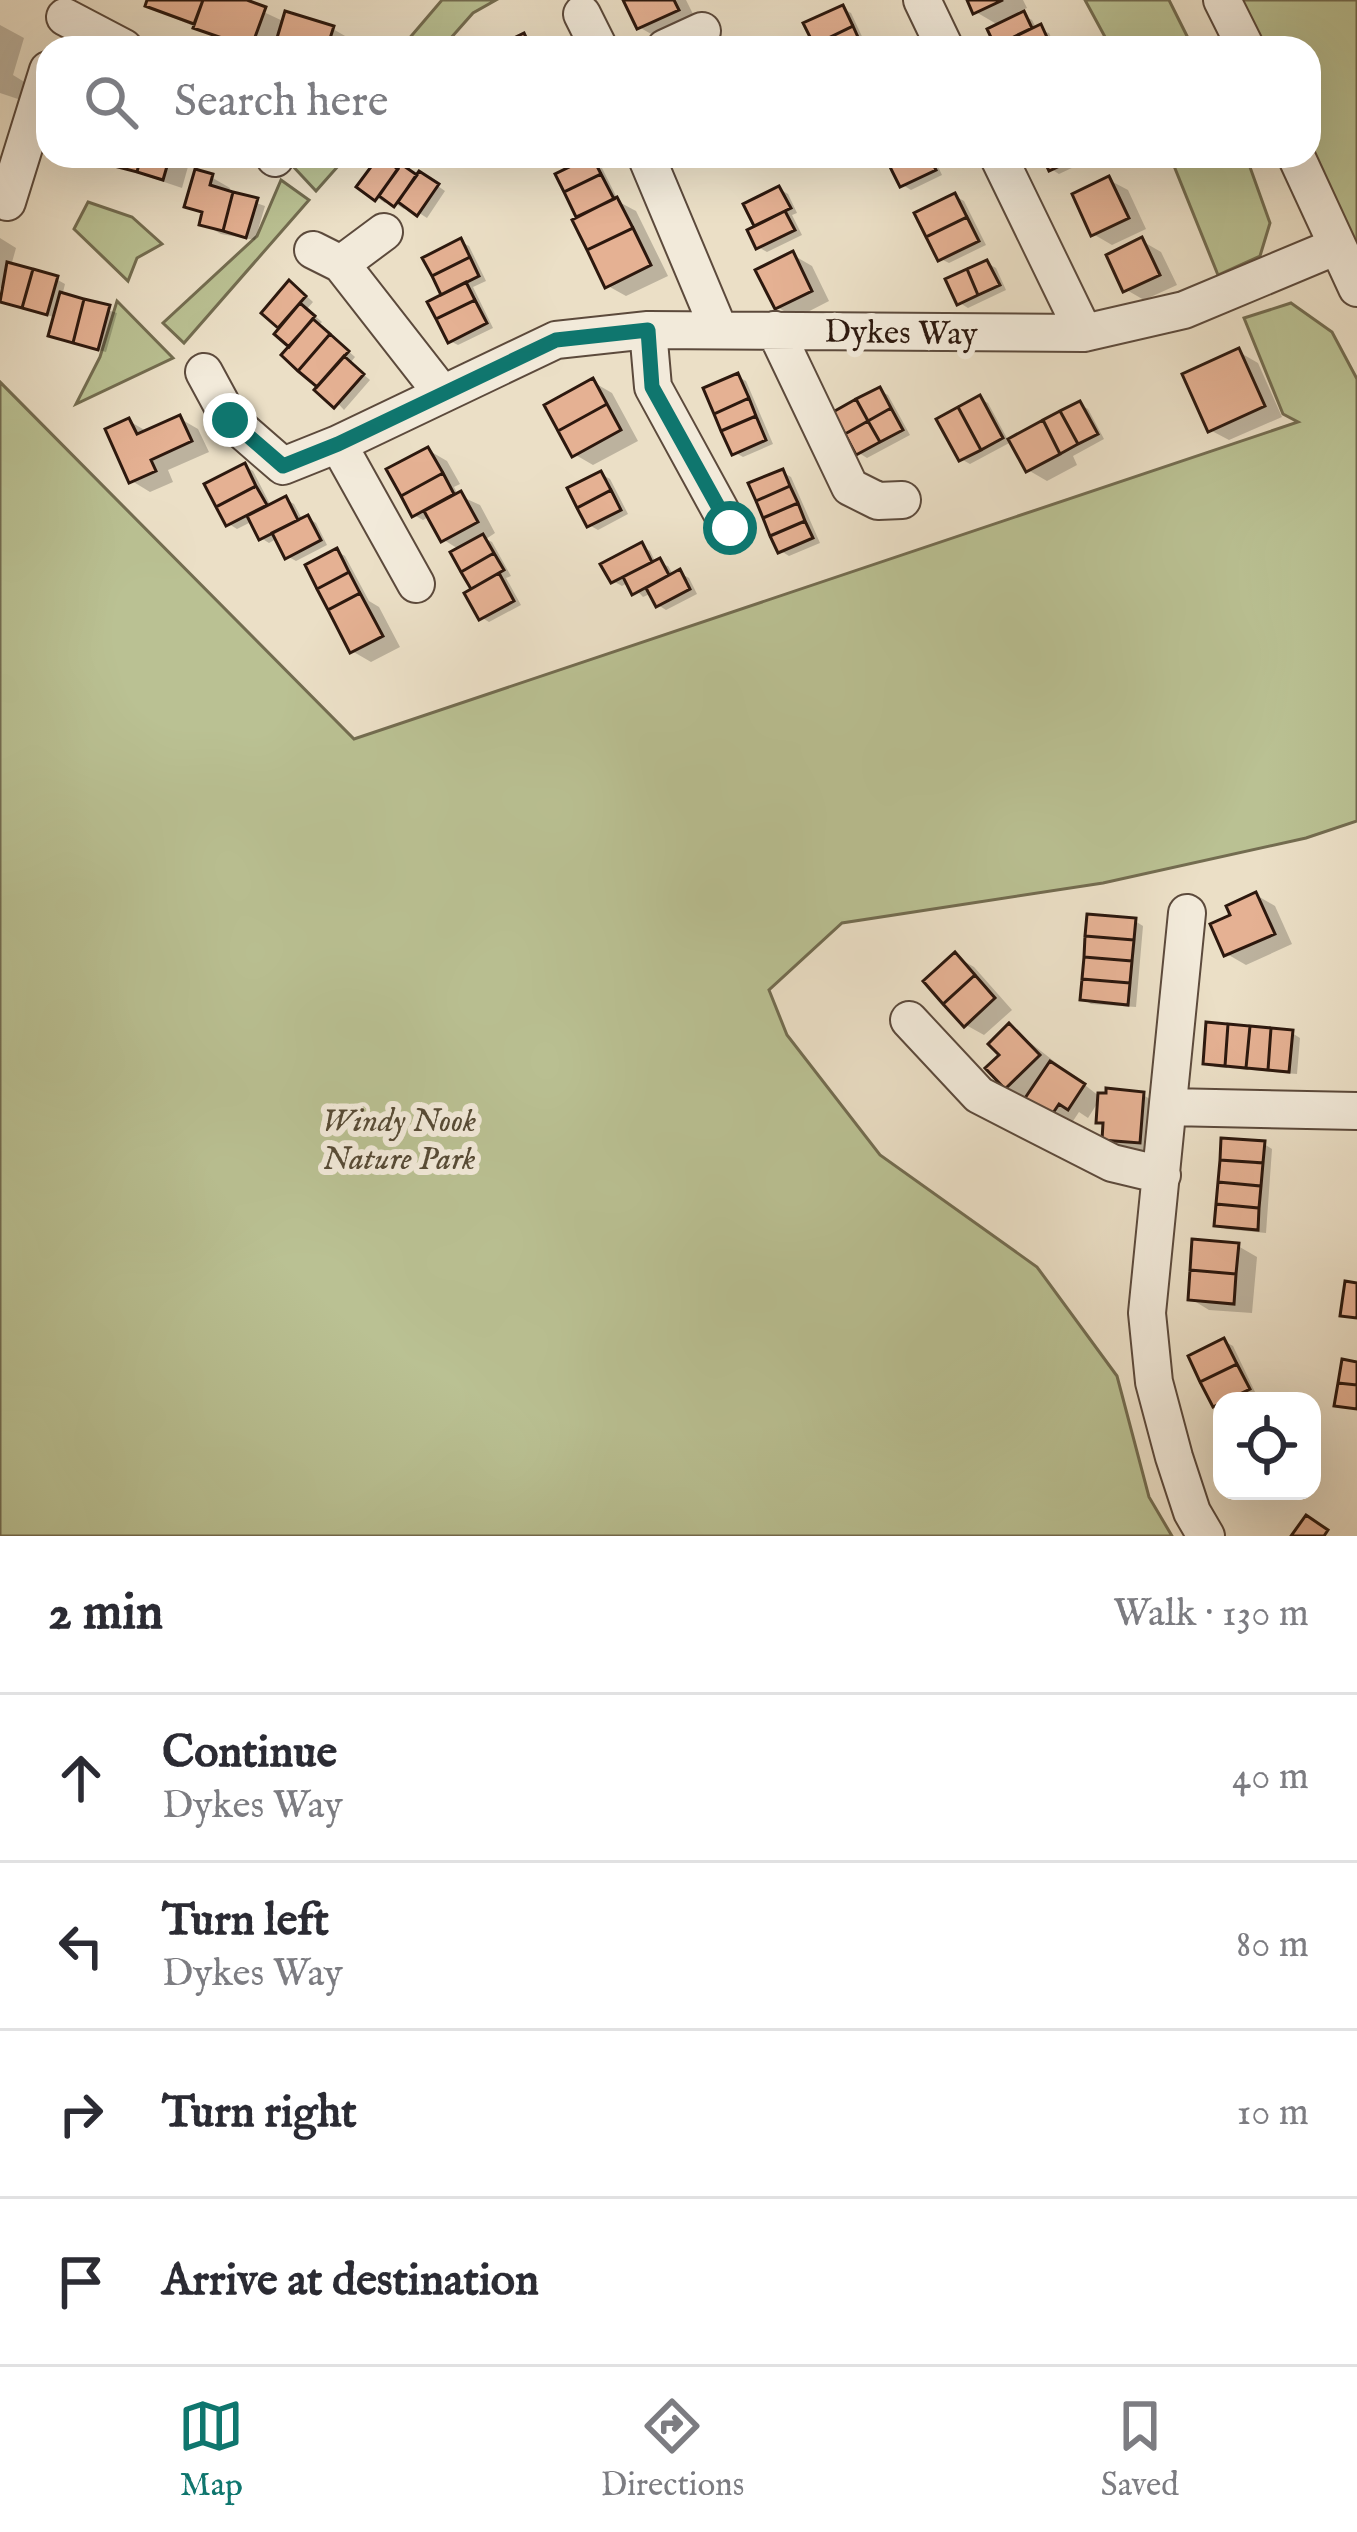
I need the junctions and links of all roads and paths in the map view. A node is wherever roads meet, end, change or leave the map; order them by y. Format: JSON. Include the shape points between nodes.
{"nodes":[{"id":1,"x":922,"y":0,"type":"edge"},
{"id":2,"x":1222,"y":0,"type":"edge"},
{"id":3,"x":582,"y":14,"type":"dead end"},
{"id":4,"x":64,"y":22,"type":"edge"},
{"id":5,"x":702,"y":31,"type":"dead end"},
{"id":6,"x":96,"y":36,"type":"edge"},
{"id":7,"x":593,"y":36,"type":"edge"},
{"id":8,"x":691,"y":36,"type":"edge"},
{"id":9,"x":939,"y":36,"type":"edge"},
{"id":10,"x":1240,"y":36,"type":"edge"},
{"id":11,"x":36,"y":86,"type":"edge"},
{"id":12,"x":16,"y":113,"type":"edge"},
{"id":13,"x":651,"y":168,"type":"edge"},
{"id":14,"x":1004,"y":168,"type":"edge"},
{"id":15,"x":1302,"y":168,"type":"edge"},
{"id":16,"x":7,"y":202,"type":"dead end"},
{"id":17,"x":384,"y":232,"type":"dead end"},
{"id":18,"x":1337,"y":245,"type":"junction"},
{"id":19,"x":1357,"y":288,"type":"edge"},
{"id":20,"x":648,"y":330,"type":"junction"},
{"id":21,"x":718,"y":330,"type":"junction"},
{"id":22,"x":775,"y":330,"type":"junction"},
{"id":23,"x":1084,"y":333,"type":"junction"},
{"id":24,"x":204,"y":372,"type":"dead end"},
{"id":25,"x":441,"y":392,"type":"junction"},
{"id":26,"x":338,"y":444,"type":"junction"},
{"id":27,"x":902,"y":500,"type":"dead end"},
{"id":28,"x":730,"y":528,"type":"dead end"},
{"id":29,"x":416,"y":584,"type":"dead end"},
{"id":30,"x":1187,"y":913,"type":"dead end"},
{"id":31,"x":909,"y":1020,"type":"dead end"},
{"id":32,"x":1168,"y":1107,"type":"junction"},
{"id":33,"x":1357,"y":1111,"type":"edge"},
{"id":34,"x":1162,"y":1175,"type":"junction"},
{"id":35,"x":1206,"y":1536,"type":"edge"}],
"edges":[{"from":1,"to":9,"type":"street"},
{"from":2,"to":10,"type":"street"},
{"from":3,"to":7,"type":"street"},
{"from":4,"to":6,"type":"street"},
{"from":5,"to":8,"type":"street"},
{"from":11,"to":12,"type":"street"},
{"from":12,"to":16,"type":"street"},
{"from":13,"to":21,"type":"street"},
{"from":14,"to":23,"type":"street"},
{"from":15,"to":18,"type":"street"},
{"from":17,"to":25,"type":"street","via":[[327,257]]},
{"from":18,"to":19,"type":"street"},
{"from":18,"to":23,"type":"street","name":"Dykes Way","via":[[1184,310]]},
{"from":20,"to":21,"type":"street","name":"Dykes Way"},
{"from":20,"to":25,"type":"street","name":"Dykes Way","via":[[556,340]]},
{"from":20,"to":28,"type":"street","via":[[652,387]]},
{"from":21,"to":22,"type":"street","name":"Dykes Way"},
{"from":22,"to":23,"type":"street","name":"Dykes Way"},
{"from":22,"to":27,"type":"street","via":[[850,487],[878,501]]},
{"from":24,"to":26,"type":"street","name":"Dykes Way","via":[[230,420],[283,466]]},
{"from":25,"to":26,"type":"street","name":"Dykes Way"},
{"from":26,"to":29,"type":"street"},
{"from":30,"to":32,"type":"street"},
{"from":31,"to":34,"type":"street","via":[[980,1095],[1112,1163]]},
{"from":32,"to":33,"type":"street"},
{"from":32,"to":34,"type":"street"},
{"from":34,"to":35,"type":"street","via":[[1148,1312],[1154,1382]]}]}
